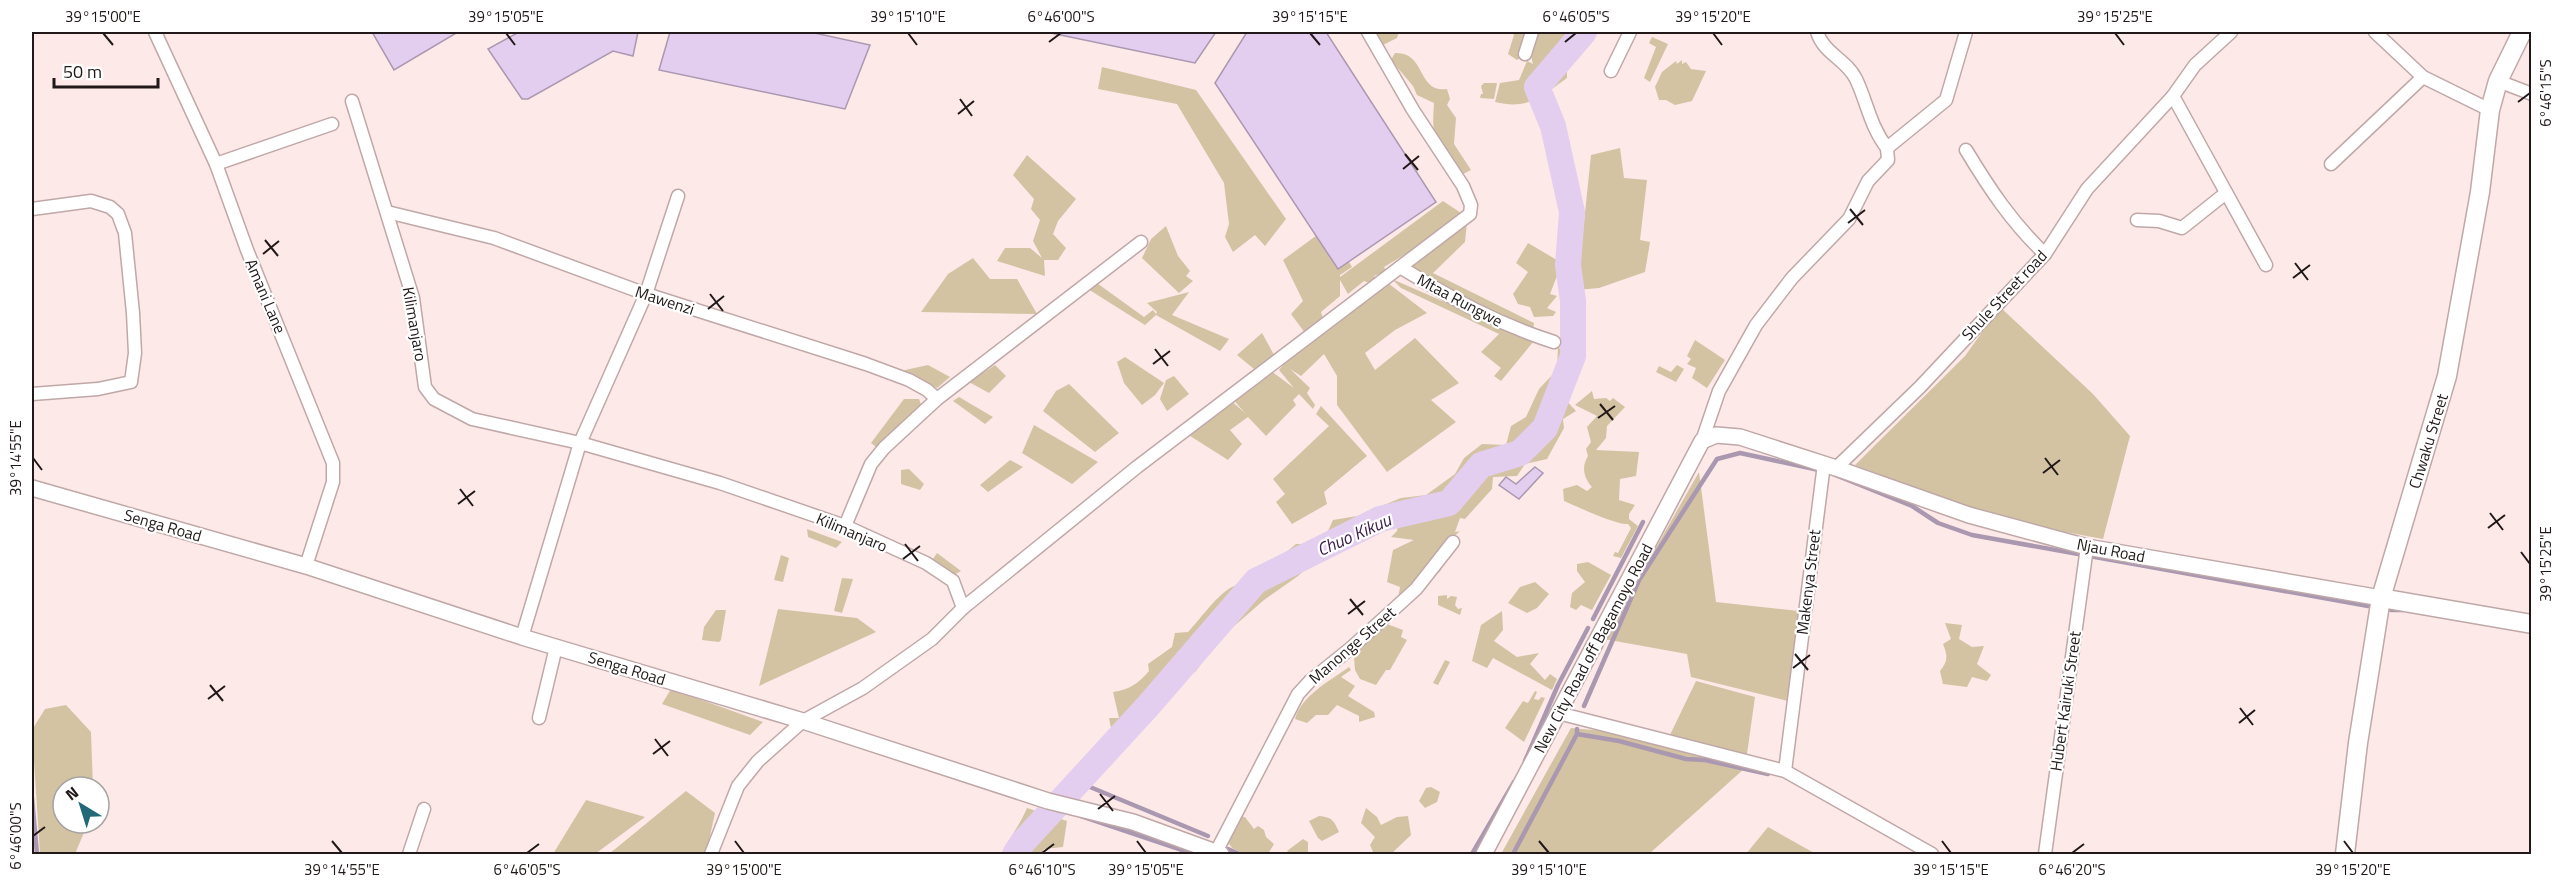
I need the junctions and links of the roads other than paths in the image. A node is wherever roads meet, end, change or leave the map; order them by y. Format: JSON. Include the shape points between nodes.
{"nodes":[{"id":1,"x":155,"y":32,"type":"edge"},
{"id":2,"x":1368,"y":32,"type":"edge"},
{"id":3,"x":1532,"y":32,"type":"edge"},
{"id":4,"x":1630,"y":32,"type":"edge"},
{"id":5,"x":1817,"y":32,"type":"edge"},
{"id":6,"x":1966,"y":32,"type":"edge"},
{"id":7,"x":2231,"y":32,"type":"edge"},
{"id":8,"x":2375,"y":32,"type":"edge"},
{"id":9,"x":2522,"y":32,"type":"edge"},
{"id":10,"x":1525,"y":54,"type":"dead end"},
{"id":11,"x":1611,"y":71,"type":"dead end"},
{"id":12,"x":2423,"y":77,"type":"junction"},
{"id":13,"x":2498,"y":81,"type":"junction"},
{"id":14,"x":2532,"y":94,"type":"edge"},
{"id":15,"x":2173,"y":96,"type":"junction"},
{"id":16,"x":352,"y":101,"type":"dead end"},
{"id":17,"x":2490,"y":111,"type":"junction"},
{"id":18,"x":332,"y":124,"type":"dead end"},
{"id":19,"x":1887,"y":148,"type":"junction"},
{"id":20,"x":1966,"y":150,"type":"dead end"},
{"id":21,"x":216,"y":164,"type":"junction"},
{"id":22,"x":2331,"y":164,"type":"dead end"},
{"id":23,"x":2226,"y":193,"type":"junction"},
{"id":24,"x":678,"y":196,"type":"dead end"},
{"id":25,"x":32,"y":209,"type":"edge"},
{"id":26,"x":387,"y":212,"type":"junction"},
{"id":27,"x":2137,"y":220,"type":"dead end"},
{"id":28,"x":1141,"y":242,"type":"dead end"},
{"id":29,"x":2044,"y":254,"type":"junction"},
{"id":30,"x":2266,"y":265,"type":"dead end"},
{"id":31,"x":1400,"y":267,"type":"junction"},
{"id":32,"x":646,"y":294,"type":"junction"},
{"id":33,"x":1554,"y":342,"type":"dead end"},
{"id":34,"x":32,"y":394,"type":"edge"},
{"id":35,"x":937,"y":399,"type":"junction"},
{"id":36,"x":1702,"y":441,"type":"junction"},
{"id":37,"x":580,"y":443,"type":"junction"},
{"id":38,"x":1830,"y":466,"type":"junction"},
{"id":39,"x":32,"y":488,"type":"edge"},
{"id":40,"x":844,"y":526,"type":"junction"},
{"id":41,"x":1454,"y":542,"type":"dead end"},
{"id":42,"x":2086,"y":547,"type":"junction"},
{"id":43,"x":306,"y":566,"type":"junction"},
{"id":44,"x":2381,"y":598,"type":"junction"},
{"id":45,"x":963,"y":608,"type":"junction"},
{"id":46,"x":2532,"y":624,"type":"edge"},
{"id":47,"x":522,"y":637,"type":"junction"},
{"id":48,"x":556,"y":647,"type":"junction"},
{"id":49,"x":1558,"y":713,"type":"junction"},
{"id":50,"x":539,"y":718,"type":"dead end"},
{"id":51,"x":803,"y":721,"type":"junction"},
{"id":52,"x":1785,"y":771,"type":"junction"},
{"id":53,"x":424,"y":809,"type":"dead end"},
{"id":54,"x":1217,"y":854,"type":"edge"},
{"id":55,"x":409,"y":855,"type":"edge"},
{"id":56,"x":711,"y":855,"type":"edge"},
{"id":57,"x":1484,"y":855,"type":"edge"},
{"id":58,"x":1932,"y":855,"type":"edge"},
{"id":59,"x":2044,"y":855,"type":"edge"},
{"id":60,"x":2345,"y":855,"type":"edge"}],
"edges":[{"from":1,"to":21,"type":"street","name":"Amani Lane"},
{"from":2,"to":31,"type":"street","via":[[1471,205],[1470,214],[1460,224]]},
{"from":3,"to":10,"type":"street"},
{"from":4,"to":11,"type":"street"},
{"from":5,"to":19,"type":"street","via":[[1824,47],[1855,77],[1873,127]]},
{"from":6,"to":19,"type":"street","via":[[1946,100]]},
{"from":7,"to":15,"type":"street","name":"Shule Street road","via":[[2195,65]]},
{"from":8,"to":12,"type":"street"},
{"from":9,"to":13,"type":"main road","name":"Chwaku Street"},
{"from":12,"to":17,"type":"street"},
{"from":12,"to":22,"type":"street"},
{"from":13,"to":14,"type":"street"},
{"from":13,"to":17,"type":"main road","name":"Chwaku Street"},
{"from":15,"to":23,"type":"street"},
{"from":15,"to":29,"type":"street","name":"Shule Street road","via":[[2087,189]]},
{"from":16,"to":26,"type":"street","name":"Kilimanjaro"},
{"from":17,"to":44,"type":"main road","name":"Chwaku Street","via":[[2478,204],[2447,376]]},
{"from":18,"to":21,"type":"street"},
{"from":19,"to":36,"type":"street","via":[[1888,160],[1868,181],[1849,219],[1792,278],[1756,325],[1719,391]]},
{"from":20,"to":29,"type":"street","via":[[1992,194]]},
{"from":21,"to":43,"type":"street","name":"Amani Lane","via":[[333,463],[333,482]]},
{"from":23,"to":27,"type":"street","via":[[2182,228]]},
{"from":23,"to":30,"type":"street"},
{"from":24,"to":32,"type":"street"},
{"from":25,"to":34,"type":"street","via":[[91,201],[118,214],[125,233],[135,353],[131,382]]},
{"from":26,"to":32,"type":"street","name":"Mawenzi","via":[[494,238]]},
{"from":26,"to":37,"type":"street","name":"Kilimanjaro","via":[[413,298],[425,387],[434,399],[472,419]]},
{"from":28,"to":35,"type":"street"},
{"from":29,"to":38,"type":"street","name":"Shule Street road","via":[[1920,387]]},
{"from":31,"to":33,"type":"street","name":"Mtaa Rungwe","via":[[1474,311]]},
{"from":31,"to":45,"type":"street","via":[[1137,467]]},
{"from":32,"to":35,"type":"street","name":"Mawenzi","via":[[883,370],[927,390]]},
{"from":32,"to":37,"type":"street"},
{"from":35,"to":40,"type":"street","via":[[871,464]]},
{"from":36,"to":38,"type":"street","name":"Njau Road","via":[[1716,435],[1740,437]]},
{"from":36,"to":49,"type":"street","name":"New City Road off Bagamoyo Road"},
{"from":37,"to":40,"type":"street","name":"Kilimanjaro","via":[[720,483]]},
{"from":37,"to":47,"type":"street"},
{"from":38,"to":42,"type":"street","name":"Njau Road","via":[[1969,515]]},
{"from":38,"to":52,"type":"street","name":"Makenya Street"},
{"from":39,"to":43,"type":"street","name":"Senga Road"},
{"from":40,"to":45,"type":"street","name":"Kilimanjaro","via":[[926,563],[953,580]]},
{"from":41,"to":54,"type":"street","name":"Manonge Street","via":[[1416,589],[1298,694]]},
{"from":42,"to":44,"type":"street","name":"Njau Road"},
{"from":42,"to":59,"type":"street","name":"Hubert Kairuki Street"},
{"from":43,"to":47,"type":"street","name":"Senga Road"},
{"from":44,"to":46,"type":"main road","name":"Njau Road"},
{"from":44,"to":60,"type":"main road","name":"Chwaku Street"},
{"from":45,"to":51,"type":"street","via":[[932,639],[862,688]]},
{"from":47,"to":48,"type":"street","name":"Senga Road"},
{"from":48,"to":50,"type":"street"},
{"from":48,"to":51,"type":"street","name":"Senga Road"},
{"from":49,"to":52,"type":"street"},
{"from":49,"to":57,"type":"street","name":"New City Road off Bagamoyo Road"},
{"from":51,"to":54,"type":"street","name":"Senga Road","via":[[1048,801],[1133,822]]},
{"from":51,"to":56,"type":"street","via":[[758,761],[738,786]]},
{"from":52,"to":58,"type":"street"},
{"from":53,"to":55,"type":"street"}]}
